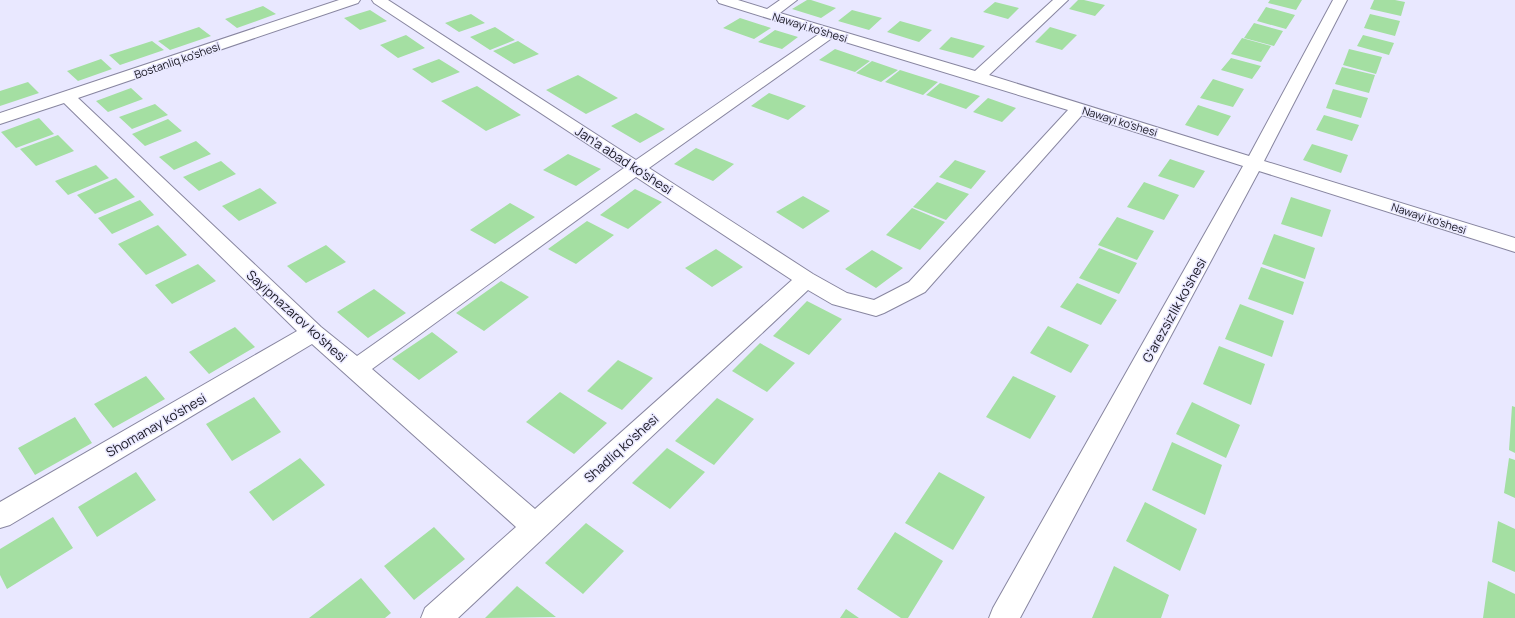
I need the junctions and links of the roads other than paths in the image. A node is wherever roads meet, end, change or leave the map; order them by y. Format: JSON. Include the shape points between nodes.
{"nodes":[{"id":1,"x":354,"y":0,"type":"edge"},
{"id":2,"x":379,"y":0,"type":"edge"},
{"id":3,"x":724,"y":0,"type":"edge"},
{"id":4,"x":790,"y":0,"type":"edge"},
{"id":5,"x":1061,"y":0,"type":"edge"},
{"id":6,"x":1340,"y":0,"type":"edge"},
{"id":7,"x":768,"y":14,"type":"junction"},
{"id":8,"x":830,"y":33,"type":"junction"},
{"id":9,"x":978,"y":77,"type":"junction"},
{"id":10,"x":66,"y":97,"type":"junction"},
{"id":11,"x":1079,"y":108,"type":"junction"},
{"id":12,"x":0,"y":119,"type":"edge"},
{"id":13,"x":1254,"y":163,"type":"junction"},
{"id":14,"x":636,"y":168,"type":"junction"},
{"id":15,"x":1515,"y":245,"type":"edge"},
{"id":16,"x":806,"y":279,"type":"junction"},
{"id":17,"x":313,"y":333,"type":"junction"},
{"id":18,"x":356,"y":369,"type":"junction"},
{"id":19,"x":0,"y":516,"type":"edge"},
{"id":20,"x":535,"y":526,"type":"junction"},
{"id":21,"x":436,"y":618,"type":"edge"},
{"id":22,"x":1004,"y":618,"type":"edge"}],
"edges":[{"from":1,"to":10,"type":"street","name":"Bostanliq ko'shesi"},
{"from":2,"to":14,"type":"street","name":"Jan'a abad ko'shesi"},
{"from":3,"to":7,"type":"street","name":"Nawayi ko'shesi"},
{"from":4,"to":7,"type":"street"},
{"from":5,"to":9,"type":"street"},
{"from":6,"to":13,"type":"street","name":"G'arezsizlik ko'shesi"},
{"from":7,"to":8,"type":"street","name":"Nawayi ko'shesi"},
{"from":8,"to":9,"type":"street","name":"Nawayi ko'shesi"},
{"from":8,"to":14,"type":"street"},
{"from":9,"to":11,"type":"street","name":"Nawayi ko'shesi"},
{"from":10,"to":12,"type":"street","name":"Bostanliq ko'shesi"},
{"from":10,"to":17,"type":"street","name":"Sayipnazarov ko'shesi"},
{"from":11,"to":13,"type":"street","name":"Nawayi ko'shesi"},
{"from":11,"to":16,"type":"street","name":"Jan'a abad ko'shesi","via":[[917,287],[876,308],[840,299]]},
{"from":13,"to":15,"type":"street","name":"Nawayi ko'shesi"},
{"from":13,"to":22,"type":"street","name":"G'arezsizlik ko'shesi"},
{"from":14,"to":16,"type":"street","name":"Jan'a abad ko'shesi"},
{"from":14,"to":18,"type":"street"},
{"from":16,"to":20,"type":"street","name":"Shadliq ko'shesi"},
{"from":17,"to":18,"type":"street","name":"Sayipnazarov ko'shesi"},
{"from":17,"to":19,"type":"street","name":"Shomanay ko'shesi"},
{"from":18,"to":20,"type":"street","name":"Sayipnazarov ko'shesi"},
{"from":20,"to":21,"type":"street","name":"Shadliq ko'shesi"}]}
